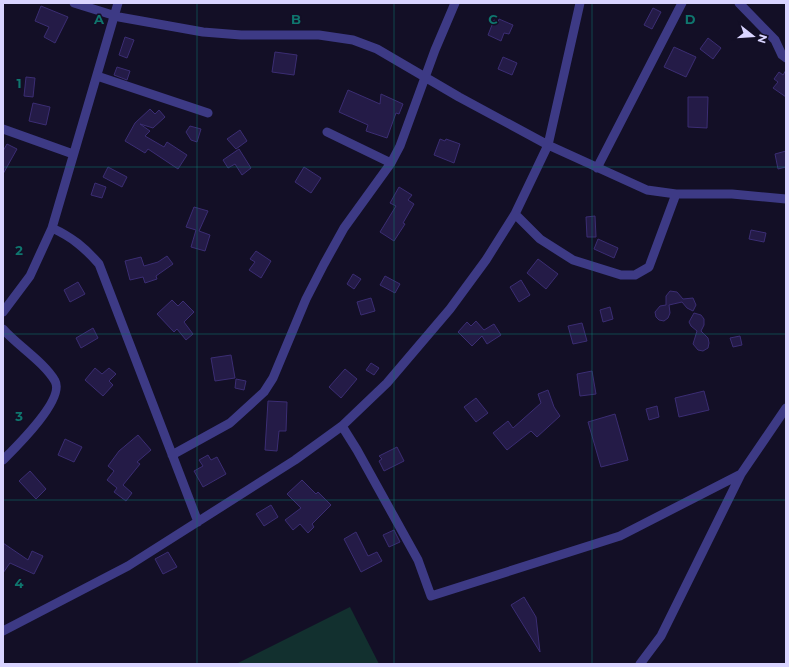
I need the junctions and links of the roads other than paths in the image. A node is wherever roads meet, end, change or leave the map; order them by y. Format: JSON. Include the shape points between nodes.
{"nodes":[{"id":1,"x":74,"y":3,"type":"edge"},
{"id":2,"x":118,"y":3,"type":"edge"},
{"id":3,"x":455,"y":3,"type":"edge"},
{"id":4,"x":580,"y":3,"type":"edge"},
{"id":5,"x":682,"y":3,"type":"edge"},
{"id":6,"x":739,"y":3,"type":"edge"},
{"id":7,"x":116,"y":16,"type":"junction"},
{"id":8,"x":786,"y":58,"type":"edge"},
{"id":9,"x":97,"y":76,"type":"junction"},
{"id":10,"x":425,"y":77,"type":"junction"},
{"id":11,"x":208,"y":112,"type":"dead end"},
{"id":12,"x":3,"y":128,"type":"edge"},
{"id":13,"x":327,"y":132,"type":"dead end"},
{"id":14,"x":548,"y":145,"type":"junction"},
{"id":15,"x":73,"y":154,"type":"junction"},
{"id":16,"x":391,"y":163,"type":"junction"},
{"id":17,"x":597,"y":168,"type":"junction"},
{"id":18,"x":676,"y":194,"type":"junction"},
{"id":19,"x":786,"y":199,"type":"edge"},
{"id":20,"x":515,"y":214,"type":"junction"},
{"id":21,"x":52,"y":228,"type":"junction"},
{"id":22,"x":3,"y":312,"type":"edge"},
{"id":23,"x":4,"y":334,"type":"edge"},
{"id":24,"x":786,"y":408,"type":"edge"},
{"id":25,"x":342,"y":426,"type":"junction"},
{"id":26,"x":172,"y":455,"type":"junction"},
{"id":27,"x":3,"y":460,"type":"edge"},
{"id":28,"x":741,"y":474,"type":"junction"},
{"id":29,"x":198,"y":522,"type":"junction"},
{"id":30,"x":3,"y":631,"type":"edge"},
{"id":31,"x":640,"y":664,"type":"edge"}],
"edges":[{"from":1,"to":7,"type":"street"},
{"from":2,"to":7,"type":"street"},
{"from":3,"to":10,"type":"street"},
{"from":4,"to":14,"type":"street"},
{"from":5,"to":17,"type":"street"},
{"from":6,"to":8,"type":"street","via":[[775,40]]},
{"from":7,"to":9,"type":"street"},
{"from":7,"to":10,"type":"street","via":[[204,32],[242,35],[319,35],[353,40],[377,49]]},
{"from":9,"to":11,"type":"street"},
{"from":9,"to":15,"type":"street"},
{"from":10,"to":14,"type":"street"},
{"from":10,"to":16,"type":"street","via":[[403,139]]},
{"from":12,"to":15,"type":"street"},
{"from":13,"to":16,"type":"street"},
{"from":14,"to":17,"type":"street"},
{"from":14,"to":20,"type":"street"},
{"from":15,"to":21,"type":"street"},
{"from":16,"to":26,"type":"street","via":[[344,228],[324,264],[306,299],[281,364],[264,392],[230,423]]},
{"from":17,"to":18,"type":"street","via":[[647,190]]},
{"from":18,"to":19,"type":"street","via":[[732,194]]},
{"from":18,"to":20,"type":"street","via":[[649,267],[635,275],[621,275],[573,260],[540,239]]},
{"from":20,"to":25,"type":"street","via":[[486,260],[450,309],[387,383]]},
{"from":21,"to":22,"type":"street","via":[[30,276]]},
{"from":21,"to":26,"type":"street","via":[[67,234],[99,264]]},
{"from":23,"to":27,"type":"street","via":[[37,362],[57,386],[56,395],[27,436]]},
{"from":24,"to":28,"type":"street"},
{"from":25,"to":28,"type":"street","via":[[418,560],[431,596],[620,536]]},
{"from":25,"to":29,"type":"street","via":[[295,460]]},
{"from":26,"to":29,"type":"street"},
{"from":28,"to":31,"type":"street","via":[[661,636]]},
{"from":29,"to":30,"type":"street","via":[[128,566]]}]}
